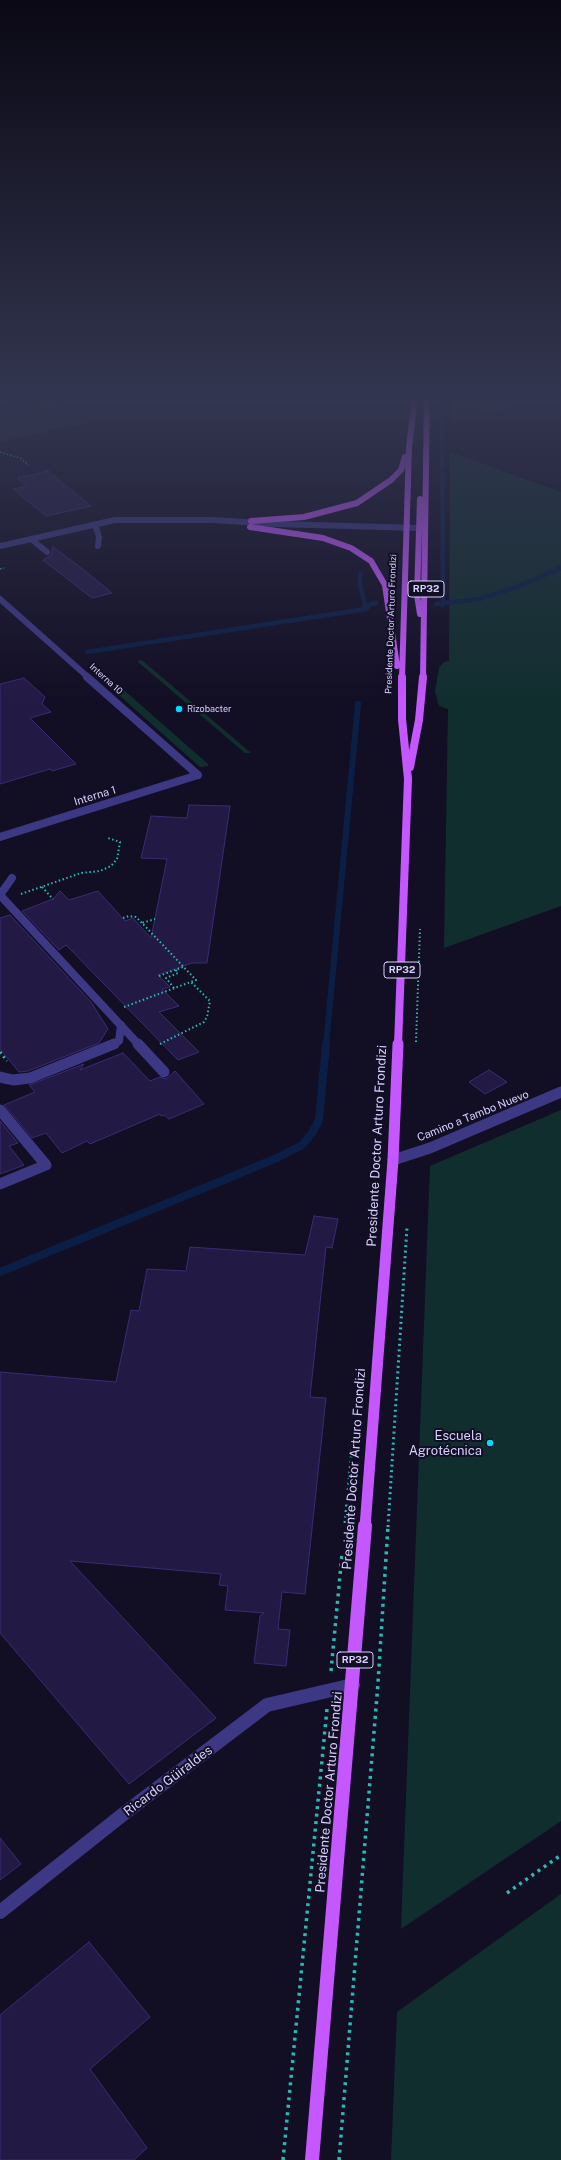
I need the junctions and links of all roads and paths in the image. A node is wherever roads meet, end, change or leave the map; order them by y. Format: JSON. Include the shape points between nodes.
{"nodes":[{"id":1,"x":365,"y":498,"type":"edge"},
{"id":2,"x":408,"y":498,"type":"edge"},
{"id":3,"x":420,"y":498,"type":"edge"},
{"id":4,"x":427,"y":498,"type":"edge"},
{"id":5,"x":95,"y":524,"type":"junction"},
{"id":6,"x":250,"y":524,"type":"junction"},
{"id":7,"x":407,"y":528,"type":"junction"},
{"id":8,"x":419,"y":528,"type":"junction"},
{"id":9,"x":31,"y":539,"type":"junction"},
{"id":10,"x":0,"y":546,"type":"edge"},
{"id":11,"x":98,"y":546,"type":"dead end"},
{"id":12,"x":47,"y":552,"type":"dead end"},
{"id":13,"x":4,"y":568,"type":"dead end"},
{"id":14,"x":0,"y":569,"type":"edge"},
{"id":15,"x":0,"y":598,"type":"edge"},
{"id":16,"x":425,"y":644,"type":"junction"},
{"id":17,"x":401,"y":689,"type":"junction"},
{"id":18,"x":198,"y":775,"type":"joint"},
{"id":19,"x":408,"y":779,"type":"junction"},
{"id":20,"x":0,"y":837,"type":"edge"},
{"id":21,"x":108,"y":838,"type":"dead end"},
{"id":22,"x":12,"y":878,"type":"dead end"},
{"id":23,"x":42,"y":887,"type":"junction"},
{"id":24,"x":0,"y":895,"type":"edge"},
{"id":25,"x":17,"y":896,"type":"dead end"},
{"id":26,"x":53,"y":899,"type":"dead end"},
{"id":27,"x":123,"y":918,"type":"dead end"},
{"id":28,"x":155,"y":919,"type":"dead end"},
{"id":29,"x":142,"y":923,"type":"junction"},
{"id":30,"x":183,"y":967,"type":"junction"},
{"id":31,"x":176,"y":970,"type":"junction"},
{"id":32,"x":159,"y":976,"type":"dead end"},
{"id":33,"x":191,"y":982,"type":"junction"},
{"id":34,"x":174,"y":988,"type":"junction"},
{"id":35,"x":123,"y":1008,"type":"dead end"},
{"id":36,"x":121,"y":1025,"type":"junction"},
{"id":37,"x":158,"y":1044,"type":"dead end"},
{"id":38,"x":164,"y":1072,"type":"dead end"},
{"id":39,"x":2,"y":1081,"type":"edge"},
{"id":40,"x":561,"y":1092,"type":"edge"},
{"id":41,"x":0,"y":1110,"type":"edge"},
{"id":42,"x":393,"y":1160,"type":"junction"},
{"id":43,"x":0,"y":1184,"type":"edge"},
{"id":44,"x":353,"y":1434,"type":"dead end"},
{"id":45,"x":345,"y":1528,"type":"dead end"},
{"id":46,"x":342,"y":1551,"type":"dead end"},
{"id":47,"x":353,"y":1685,"type":"junction"},
{"id":48,"x":329,"y":1690,"type":"junction"},
{"id":49,"x":561,"y":1855,"type":"edge"},
{"id":50,"x":507,"y":1893,"type":"dead end"},
{"id":51,"x":0,"y":1912,"type":"edge"},
{"id":52,"x":283,"y":2160,"type":"edge"},
{"id":53,"x":312,"y":2160,"type":"edge"}],
"edges":[{"from":1,"to":6,"type":"main road","via":[[357,503],[304,517]]},
{"from":2,"to":7,"type":"main road","name":"Presidente Doctor Arturo Frondizi","number":"RP32"},
{"from":3,"to":8,"type":"main road"},
{"from":4,"to":16,"type":"main road","name":"Presidente Doctor Arturo Frondizi","number":"RP32"},
{"from":5,"to":6,"type":"street","via":[[115,520]]},
{"from":5,"to":9,"type":"street"},
{"from":5,"to":11,"type":"street","via":[[99,537]]},
{"from":6,"to":7,"type":"street"},
{"from":6,"to":17,"type":"main road","via":[[330,540],[351,548],[371,562],[382,577],[388,598]]},
{"from":7,"to":8,"type":"street"},
{"from":7,"to":17,"type":"main road","name":"Presidente Doctor Arturo Frondizi","number":"RP32"},
{"from":8,"to":16,"type":"main road","via":[[417,595]]},
{"from":9,"to":10,"type":"street"},
{"from":9,"to":12,"type":"street"},
{"from":13,"to":14,"type":"path"},
{"from":15,"to":18,"type":"street","name":"Interna 10"},
{"from":16,"to":19,"type":"main road","name":"Presidente Doctor Arturo Frondizi","number":"RP32","via":[[419,720]]},
{"from":17,"to":19,"type":"main road","name":"Presidente Doctor Arturo Frondizi","number":"RP32"},
{"from":18,"to":20,"type":"street","name":"Interna 1"},
{"from":19,"to":42,"type":"main road","name":"Presidente Doctor Arturo Frondizi","number":"RP32"},
{"from":21,"to":23,"type":"path","via":[[120,842],[117,859],[111,866],[100,871],[81,873]]},
{"from":22,"to":24,"type":"street"},
{"from":23,"to":25,"type":"path"},
{"from":23,"to":26,"type":"path"},
{"from":24,"to":36,"type":"street"},
{"from":27,"to":29,"type":"path","via":[[136,917]]},
{"from":28,"to":29,"type":"path"},
{"from":29,"to":30,"type":"path"},
{"from":30,"to":31,"type":"path"},
{"from":30,"to":33,"type":"path","via":[[196,980]]},
{"from":31,"to":32,"type":"path"},
{"from":31,"to":34,"type":"path","via":[[178,973],[166,978]]},
{"from":33,"to":34,"type":"path"},
{"from":33,"to":37,"type":"path","via":[[210,1001],[207,1017],[204,1022]]},
{"from":34,"to":35,"type":"path"},
{"from":36,"to":38,"type":"street"},
{"from":36,"to":39,"type":"street","via":[[119,1041],[108,1048],[30,1078]]},
{"from":40,"to":42,"type":"street","name":"Camino a Tambo Nuevo","via":[[430,1148]]},
{"from":41,"to":43,"type":"street","via":[[46,1165]]},
{"from":42,"to":47,"type":"main road","name":"Presidente Doctor Arturo Frondizi","number":"RP32"},
{"from":44,"to":45,"type":"path"},
{"from":46,"to":48,"type":"path"},
{"from":47,"to":48,"type":"street","name":"Ricardo Güiraldes"},
{"from":47,"to":53,"type":"main road","name":"Presidente Doctor Arturo Frondizi","number":"RP32"},
{"from":48,"to":51,"type":"street","name":"Ricardo Güiraldes","via":[[279,1700],[268,1705],[126,1812]]},
{"from":48,"to":52,"type":"path"},
{"from":49,"to":50,"type":"path"}]}
